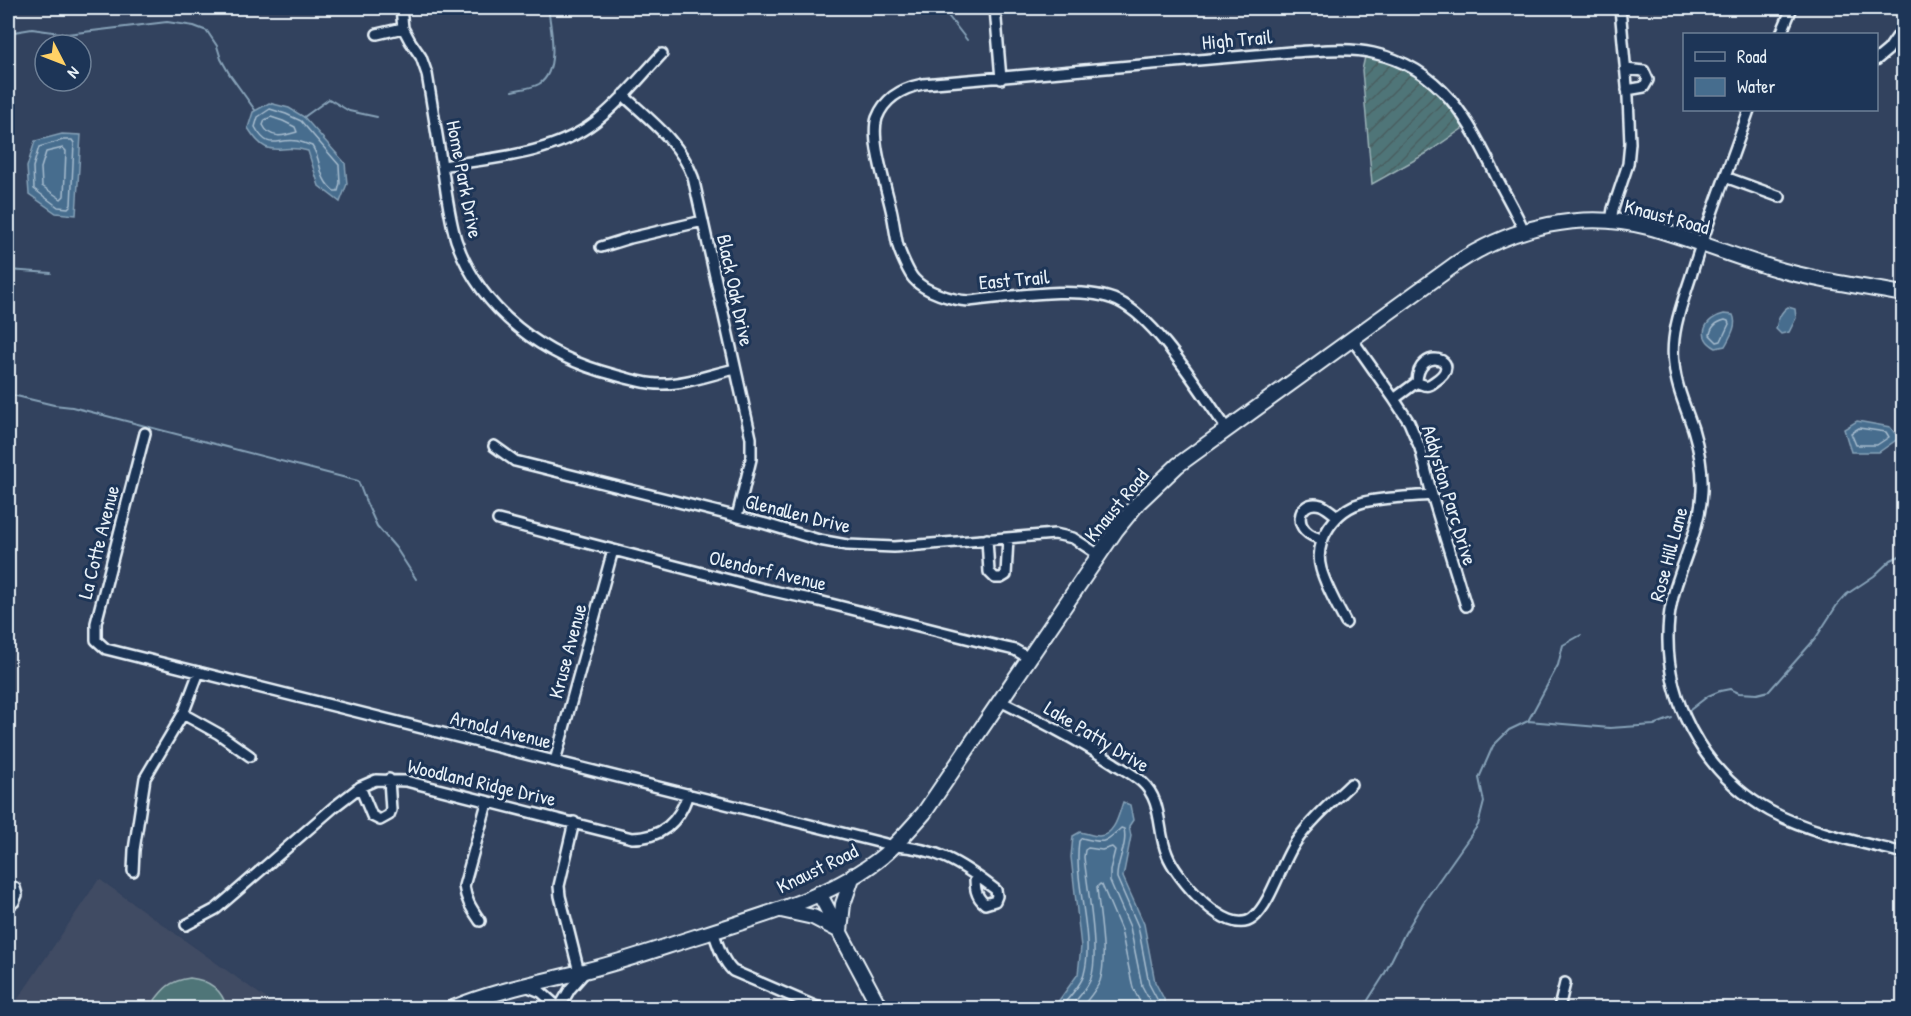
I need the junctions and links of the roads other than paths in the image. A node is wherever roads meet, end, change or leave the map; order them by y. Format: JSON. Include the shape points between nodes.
{"nodes":[{"id":1,"x":401,"y":8,"type":"edge"},
{"id":2,"x":995,"y":8,"type":"edge"},
{"id":3,"x":1620,"y":8,"type":"edge"},
{"id":4,"x":1792,"y":8,"type":"edge"},
{"id":5,"x":1904,"y":27,"type":"edge"},
{"id":6,"x":403,"y":28,"type":"junction"},
{"id":7,"x":1781,"y":33,"type":"edge"},
{"id":8,"x":377,"y":34,"type":"dead end"},
{"id":9,"x":662,"y":54,"type":"dead end"},
{"id":10,"x":1878,"y":58,"type":"edge"},
{"id":11,"x":1625,"y":69,"type":"junction"},
{"id":12,"x":1001,"y":79,"type":"junction"},
{"id":13,"x":1627,"y":90,"type":"junction"},
{"id":14,"x":623,"y":95,"type":"junction"},
{"id":15,"x":1749,"y":111,"type":"edge"},
{"id":16,"x":877,"y":119,"type":"joint"},
{"id":17,"x":442,"y":166,"type":"junction"},
{"id":18,"x":1725,"y":177,"type":"junction"},
{"id":19,"x":1780,"y":197,"type":"dead end"},
{"id":20,"x":703,"y":221,"type":"junction"},
{"id":21,"x":1611,"y":221,"type":"junction"},
{"id":22,"x":1524,"y":231,"type":"junction"},
{"id":23,"x":1701,"y":244,"type":"junction"},
{"id":24,"x":601,"y":247,"type":"dead end"},
{"id":25,"x":1904,"y":294,"type":"edge"},
{"id":26,"x":1352,"y":339,"type":"junction"},
{"id":27,"x":735,"y":369,"type":"junction"},
{"id":28,"x":1417,"y":382,"type":"dead end"},
{"id":29,"x":1394,"y":399,"type":"junction"},
{"id":30,"x":1227,"y":429,"type":"junction"},
{"id":31,"x":145,"y":433,"type":"dead end"},
{"id":32,"x":494,"y":446,"type":"dead end"},
{"id":33,"x":1432,"y":495,"type":"junction"},
{"id":34,"x":1337,"y":516,"type":"junction"},
{"id":35,"x":737,"y":517,"type":"junction"},
{"id":36,"x":498,"y":520,"type":"dead end"},
{"id":37,"x":1008,"y":538,"type":"junction"},
{"id":38,"x":987,"y":540,"type":"junction"},
{"id":39,"x":1323,"y":540,"type":"junction"},
{"id":40,"x":613,"y":550,"type":"junction"},
{"id":41,"x":1100,"y":555,"type":"junction"},
{"id":42,"x":1466,"y":606,"type":"dead end"},
{"id":43,"x":1346,"y":623,"type":"dead end"},
{"id":44,"x":100,"y":644,"type":"joint"},
{"id":45,"x":1029,"y":658,"type":"junction"},
{"id":46,"x":199,"y":672,"type":"junction"},
{"id":47,"x":1000,"y":701,"type":"junction"},
{"id":48,"x":183,"y":714,"type":"junction"},
{"id":49,"x":250,"y":756,"type":"dead end"},
{"id":50,"x":555,"y":761,"type":"junction"},
{"id":51,"x":389,"y":779,"type":"junction"},
{"id":52,"x":1352,"y":784,"type":"dead end"},
{"id":53,"x":360,"y":787,"type":"junction"},
{"id":54,"x":688,"y":794,"type":"junction"},
{"id":55,"x":487,"y":803,"type":"junction"},
{"id":56,"x":574,"y":822,"type":"junction"},
{"id":57,"x":894,"y":846,"type":"junction"},
{"id":58,"x":1904,"y":854,"type":"edge"},
{"id":59,"x":132,"y":871,"type":"dead end"},
{"id":60,"x":853,"y":875,"type":"junction"},
{"id":61,"x":975,"y":875,"type":"dead end"},
{"id":62,"x":8,"y":885,"type":"edge"},
{"id":63,"x":819,"y":893,"type":"junction"},
{"id":64,"x":8,"y":905,"type":"edge"},
{"id":65,"x":778,"y":909,"type":"junction"},
{"id":66,"x":480,"y":921,"type":"dead end"},
{"id":67,"x":186,"y":925,"type":"dead end"},
{"id":68,"x":713,"y":931,"type":"junction"},
{"id":69,"x":840,"y":932,"type":"junction"},
{"id":70,"x":583,"y":971,"type":"junction"},
{"id":71,"x":1565,"y":983,"type":"dead end"},
{"id":72,"x":525,"y":986,"type":"junction"},
{"id":73,"x":453,"y":1008,"type":"edge"},
{"id":74,"x":559,"y":1008,"type":"edge"},
{"id":75,"x":819,"y":1008,"type":"edge"},
{"id":76,"x":880,"y":1008,"type":"edge"},
{"id":77,"x":1559,"y":1008,"type":"edge"}],
"edges":[{"from":1,"to":6,"type":"street","name":"Home Park Drive"},
{"from":2,"to":12,"type":"street"},
{"from":3,"to":11,"type":"street"},
{"from":4,"to":7,"type":"street"},
{"from":5,"to":10,"type":"street"},
{"from":6,"to":8,"type":"street"},
{"from":6,"to":17,"type":"street","name":"Home Park Drive","via":[[427,74]]},
{"from":9,"to":14,"type":"street"},
{"from":11,"to":13,"type":"street"},
{"from":11,"to":13,"type":"street","via":[[1644,71],[1648,80],[1644,87]]},
{"from":12,"to":16,"type":"street","name":"High Trail","via":[[910,87],[897,92]]},
{"from":12,"to":22,"type":"street","name":"High Trail","via":[[1291,52],[1374,53],[1406,64],[1434,81],[1484,149]]},
{"from":13,"to":21,"type":"street","via":[[1629,154]]},
{"from":14,"to":17,"type":"street","via":[[596,122],[555,143]]},
{"from":14,"to":20,"type":"street","name":"Black Oak Drive","via":[[676,146],[687,163]]},
{"from":15,"to":18,"type":"street","name":"Rose Hill Lane"},
{"from":16,"to":30,"type":"street","name":"East Trail","via":[[877,146],[898,248],[914,279],[957,300],[1071,292],[1118,301],[1142,317],[1160,337]]},
{"from":17,"to":27,"type":"street","name":"Home Park Drive","via":[[450,215],[468,265],[496,308],[534,341],[582,365],[649,383],[670,384]]},
{"from":18,"to":19,"type":"street"},
{"from":18,"to":23,"type":"street","name":"Rose Hill Lane"},
{"from":20,"to":24,"type":"street"},
{"from":20,"to":27,"type":"street","name":"Black Oak Drive"},
{"from":21,"to":22,"type":"main road","name":"Knaust Road","via":[[1561,222]]},
{"from":21,"to":23,"type":"main road","name":"Knaust Road","via":[[1647,227]]},
{"from":22,"to":26,"type":"main road","name":"Knaust Road","via":[[1469,255]]},
{"from":23,"to":25,"type":"main road","name":"Knaust Road","via":[[1795,274]]},
{"from":23,"to":58,"type":"street","name":"Rose Hill Lane","via":[[1674,337],[1678,385],[1702,474],[1699,518],[1680,570],[1669,619],[1671,666],[1687,724],[1718,769],[1745,795],[1770,811],[1823,832]]},
{"from":26,"to":29,"type":"street","name":"Addyston Parc Drive"},
{"from":26,"to":30,"type":"main road","name":"Knaust Road"},
{"from":27,"to":35,"type":"street","name":"Black Oak Drive","via":[[752,448]]},
{"from":28,"to":29,"type":"street"},
{"from":29,"to":33,"type":"street","name":"Addyston Parc Drive","via":[[1420,447]]},
{"from":30,"to":41,"type":"main road","name":"Knaust Road","via":[[1158,483]]},
{"from":31,"to":44,"type":"street","name":"La Cotte Avenue","via":[[96,623],[95,638]]},
{"from":32,"to":35,"type":"street","name":"Glenallen Drive","via":[[515,461]]},
{"from":33,"to":34,"type":"street","via":[[1364,502]]},
{"from":33,"to":42,"type":"street","name":"Addyston Parc Drive"},
{"from":34,"to":39,"type":"street"},
{"from":34,"to":39,"type":"street","via":[[1320,505],[1306,507],[1300,513],[1304,530]]},
{"from":35,"to":38,"type":"street","name":"Glenallen Drive","via":[[847,545],[894,547]]},
{"from":36,"to":40,"type":"street","name":"Olendorf Avenue"},
{"from":37,"to":38,"type":"street","name":"Glenallen Drive"},
{"from":37,"to":38,"type":"street","via":[[1006,575],[1001,578],[994,578],[989,572]]},
{"from":37,"to":41,"type":"street","name":"Glenallen Drive","via":[[1060,534]]},
{"from":39,"to":43,"type":"street","via":[[1321,568]]},
{"from":40,"to":45,"type":"street","name":"Olendorf Avenue","via":[[1002,646]]},
{"from":40,"to":50,"type":"street","name":"Kruse Avenue"},
{"from":41,"to":45,"type":"main road","name":"Knaust Road"},
{"from":44,"to":46,"type":"street","name":"Arnold Avenue","via":[[113,651]]},
{"from":45,"to":47,"type":"main road","name":"Knaust Road"},
{"from":46,"to":48,"type":"street"},
{"from":46,"to":50,"type":"street","name":"Arnold Avenue"},
{"from":47,"to":52,"type":"street","name":"Lake Patty Drive","via":[[1082,743],[1143,783],[1157,807],[1172,864],[1206,903],[1234,923],[1245,923],[1263,906],[1281,867],[1309,824]]},
{"from":47,"to":57,"type":"main road","name":"Knaust Road","via":[[932,801]]},
{"from":48,"to":49,"type":"street"},
{"from":48,"to":59,"type":"street","via":[[145,778]]},
{"from":50,"to":54,"type":"street","name":"Arnold Avenue"},
{"from":51,"to":53,"type":"street","name":"Woodland Ridge Drive"},
{"from":51,"to":53,"type":"street","via":[[391,810],[380,820],[372,816]]},
{"from":51,"to":55,"type":"street","name":"Woodland Ridge Drive"},
{"from":53,"to":67,"type":"street","name":"Woodland Ridge Drive","via":[[216,909]]},
{"from":54,"to":56,"type":"street","name":"Woodland Ridge Drive","via":[[677,819],[655,834],[632,838]]},
{"from":54,"to":57,"type":"street","name":"Arnold Avenue"},
{"from":55,"to":56,"type":"street","name":"Woodland Ridge Drive"},
{"from":55,"to":66,"type":"street","via":[[464,886],[465,897]]},
{"from":56,"to":70,"type":"street","via":[[559,886]]},
{"from":57,"to":60,"type":"main road","name":"Knaust Road"},
{"from":57,"to":61,"type":"street","name":"Arnold Avenue","via":[[934,852]]},
{"from":60,"to":63,"type":"main road","name":"Knaust Road"},
{"from":60,"to":69,"type":"main road","via":[[843,904]]},
{"from":62,"to":64,"type":"street","via":[[15,888],[17,895]]},
{"from":63,"to":65,"type":"main road","name":"Knaust Road"},
{"from":63,"to":69,"type":"main road"},
{"from":65,"to":68,"type":"main road","name":"Knaust Road"},
{"from":65,"to":69,"type":"main road","via":[[813,917]]},
{"from":68,"to":70,"type":"main road","name":"Knaust Road"},
{"from":68,"to":75,"type":"street","via":[[719,950],[733,971]]},
{"from":69,"to":76,"type":"main road"},
{"from":70,"to":72,"type":"main road","name":"Knaust Road"},
{"from":70,"to":74,"type":"street"},
{"from":71,"to":77,"type":"street"},
{"from":72,"to":73,"type":"main road","name":"Knaust Road"},
{"from":72,"to":74,"type":"street","via":[[541,992]]}]}
